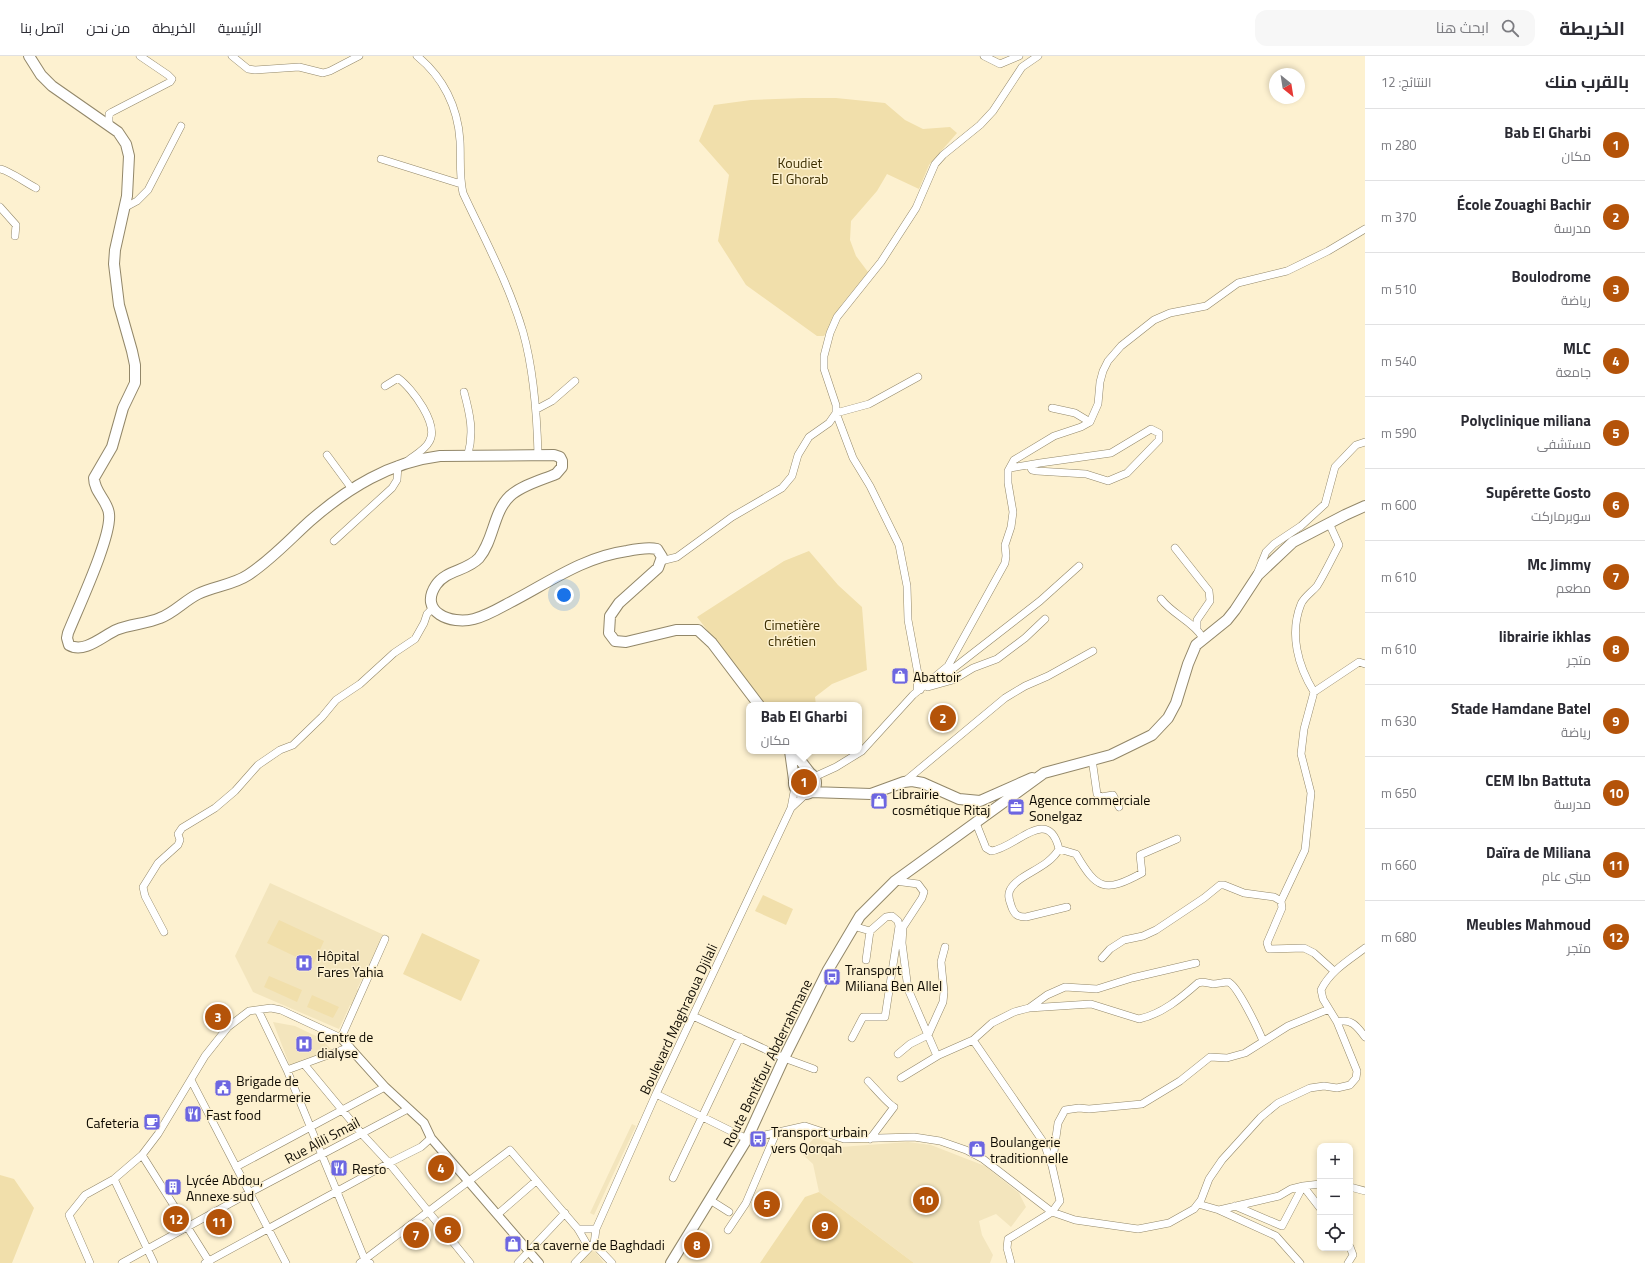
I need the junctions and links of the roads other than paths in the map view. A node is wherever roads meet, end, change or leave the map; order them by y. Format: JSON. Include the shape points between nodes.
{"nodes":[{"id":1,"x":29,"y":56,"type":"edge"},
{"id":2,"x":140,"y":56,"type":"edge"},
{"id":3,"x":232,"y":56,"type":"edge"},
{"id":4,"x":359,"y":56,"type":"edge"},
{"id":5,"x":417,"y":56,"type":"edge"},
{"id":6,"x":984,"y":56,"type":"edge"},
{"id":7,"x":1019,"y":56,"type":"edge"},
{"id":8,"x":1038,"y":56,"type":"edge"},
{"id":9,"x":109,"y":126,"type":"junction"},
{"id":10,"x":181,"y":126,"type":"dead end"},
{"id":11,"x":381,"y":159,"type":"dead end"},
{"id":12,"x":0,"y":169,"type":"edge"},
{"id":13,"x":461,"y":184,"type":"junction"},
{"id":14,"x":36,"y":188,"type":"dead end"},
{"id":15,"x":0,"y":207,"type":"edge"},
{"id":16,"x":124,"y":208,"type":"junction"},
{"id":17,"x":1365,"y":230,"type":"edge"},
{"id":18,"x":15,"y":236,"type":"dead end"},
{"id":19,"x":918,"y":377,"type":"dead end"},
{"id":20,"x":576,"y":381,"type":"dead end"},
{"id":21,"x":385,"y":386,"type":"dead end"},
{"id":22,"x":464,"y":392,"type":"dead end"},
{"id":23,"x":1052,"y":408,"type":"dead end"},
{"id":24,"x":537,"y":409,"type":"junction"},
{"id":25,"x":836,"y":413,"type":"junction"},
{"id":26,"x":1090,"y":422,"type":"junction"},
{"id":27,"x":1365,"y":442,"type":"edge"},
{"id":28,"x":468,"y":454,"type":"junction"},
{"id":29,"x":327,"y":455,"type":"dead end"},
{"id":30,"x":538,"y":455,"type":"junction"},
{"id":31,"x":402,"y":464,"type":"junction"},
{"id":32,"x":1029,"y":465,"type":"junction"},
{"id":33,"x":1010,"y":468,"type":"junction"},
{"id":34,"x":352,"y":490,"type":"junction"},
{"id":35,"x":1365,"y":506,"type":"edge"},
{"id":36,"x":1329,"y":523,"type":"junction"},
{"id":37,"x":334,"y":541,"type":"dead end"},
{"id":38,"x":1175,"y":548,"type":"dead end"},
{"id":39,"x":661,"y":561,"type":"junction"},
{"id":40,"x":1079,"y":566,"type":"dead end"},
{"id":41,"x":1253,"y":581,"type":"junction"},
{"id":42,"x":1161,"y":599,"type":"dead end"},
{"id":43,"x":433,"y":608,"type":"junction"},
{"id":44,"x":1045,"y":619,"type":"dead end"},
{"id":45,"x":1197,"y":628,"type":"junction"},
{"id":46,"x":1203,"y":638,"type":"junction"},
{"id":47,"x":1092,"y":651,"type":"dead end"},
{"id":48,"x":1365,"y":664,"type":"edge"},
{"id":49,"x":928,"y":687,"type":"junction"},
{"id":50,"x":917,"y":691,"type":"junction"},
{"id":51,"x":1314,"y":692,"type":"junction"},
{"id":52,"x":757,"y":702,"type":"edge"},
{"id":53,"x":862,"y":751,"type":"edge"},
{"id":54,"x":792,"y":754,"type":"edge"},
{"id":55,"x":794,"y":754,"type":"edge"},
{"id":56,"x":857,"y":754,"type":"edge"},
{"id":57,"x":1092,"y":759,"type":"junction"},
{"id":58,"x":1044,"y":773,"type":"junction"},
{"id":59,"x":813,"y":777,"type":"junction"},
{"id":60,"x":904,"y":782,"type":"junction"},
{"id":61,"x":794,"y":784,"type":"junction"},
{"id":62,"x":809,"y":792,"type":"junction"},
{"id":63,"x":848,"y":794,"type":"junction"},
{"id":64,"x":1119,"y":807,"type":"dead end"},
{"id":65,"x":791,"y":808,"type":"junction"},
{"id":66,"x":976,"y":822,"type":"junction"},
{"id":67,"x":1177,"y":839,"type":"dead end"},
{"id":68,"x":1059,"y":849,"type":"junction"},
{"id":69,"x":895,"y":881,"type":"junction"},
{"id":70,"x":1281,"y":901,"type":"junction"},
{"id":71,"x":1067,"y":906,"type":"dead end"},
{"id":72,"x":853,"y":926,"type":"junction"},
{"id":73,"x":870,"y":931,"type":"junction"},
{"id":74,"x":164,"y":932,"type":"dead end"},
{"id":75,"x":385,"y":939,"type":"dead end"},
{"id":76,"x":945,"y":947,"type":"dead end"},
{"id":77,"x":1365,"y":948,"type":"edge"},
{"id":78,"x":1102,"y":958,"type":"dead end"},
{"id":79,"x":866,"y":960,"type":"dead end"},
{"id":80,"x":1196,"y":963,"type":"dead end"},
{"id":81,"x":1334,"y":971,"type":"junction"},
{"id":82,"x":1028,"y":1008,"type":"junction"},
{"id":83,"x":1329,"y":1009,"type":"junction"},
{"id":84,"x":258,"y":1010,"type":"junction"},
{"id":85,"x":693,"y":1016,"type":"junction"},
{"id":86,"x":1337,"y":1022,"type":"junction"},
{"id":87,"x":928,"y":1035,"type":"junction"},
{"id":88,"x":740,"y":1037,"type":"junction"},
{"id":89,"x":1365,"y":1037,"type":"edge"},
{"id":90,"x":341,"y":1038,"type":"junction"},
{"id":91,"x":852,"y":1038,"type":"dead end"},
{"id":92,"x":973,"y":1040,"type":"junction"},
{"id":93,"x":1263,"y":1041,"type":"junction"},
{"id":94,"x":350,"y":1047,"type":"junction"},
{"id":95,"x":898,"y":1054,"type":"dead end"},
{"id":96,"x":937,"y":1056,"type":"junction"},
{"id":97,"x":784,"y":1058,"type":"junction"},
{"id":98,"x":304,"y":1064,"type":"junction"},
{"id":99,"x":814,"y":1069,"type":"dead end"},
{"id":100,"x":287,"y":1070,"type":"junction"},
{"id":101,"x":901,"y":1078,"type":"dead end"},
{"id":102,"x":191,"y":1080,"type":"junction"},
{"id":103,"x":868,"y":1081,"type":"dead end"},
{"id":104,"x":385,"y":1088,"type":"junction"},
{"id":105,"x":656,"y":1094,"type":"junction"},
{"id":106,"x":408,"y":1109,"type":"junction"},
{"id":107,"x":343,"y":1110,"type":"junction"},
{"id":108,"x":702,"y":1116,"type":"junction"},
{"id":109,"x":310,"y":1127,"type":"junction"},
{"id":110,"x":776,"y":1132,"type":"junction"},
{"id":111,"x":362,"y":1134,"type":"junction"},
{"id":112,"x":431,"y":1138,"type":"junction"},
{"id":113,"x":747,"y":1139,"type":"junction"},
{"id":114,"x":870,"y":1139,"type":"junction"},
{"id":115,"x":321,"y":1154,"type":"junction"},
{"id":116,"x":142,"y":1155,"type":"junction"},
{"id":117,"x":389,"y":1163,"type":"junction"},
{"id":118,"x":1052,"y":1166,"type":"junction"},
{"id":119,"x":236,"y":1167,"type":"junction"},
{"id":120,"x":673,"y":1178,"type":"dead end"},
{"id":121,"x":114,"y":1179,"type":"junction"},
{"id":122,"x":470,"y":1181,"type":"junction"},
{"id":123,"x":536,"y":1181,"type":"junction"},
{"id":124,"x":1317,"y":1184,"type":"edge"},
{"id":125,"x":1303,"y":1186,"type":"junction"},
{"id":126,"x":1353,"y":1188,"type":"edge"},
{"id":127,"x":1365,"y":1190,"type":"edge"},
{"id":128,"x":337,"y":1191,"type":"junction"},
{"id":129,"x":249,"y":1193,"type":"junction"},
{"id":130,"x":710,"y":1200,"type":"junction"},
{"id":131,"x":1198,"y":1204,"type":"junction"},
{"id":132,"x":1317,"y":1204,"type":"edge"},
{"id":133,"x":1235,"y":1206,"type":"junction"},
{"id":134,"x":1219,"y":1210,"type":"junction"},
{"id":135,"x":428,"y":1212,"type":"junction"},
{"id":136,"x":729,"y":1212,"type":"dead end"},
{"id":137,"x":1052,"y":1212,"type":"junction"},
{"id":138,"x":498,"y":1214,"type":"junction"},
{"id":139,"x":565,"y":1214,"type":"junction"},
{"id":140,"x":187,"y":1227,"type":"junction"},
{"id":141,"x":268,"y":1229,"type":"junction"},
{"id":142,"x":578,"y":1229,"type":"junction"},
{"id":143,"x":596,"y":1229,"type":"junction"},
{"id":144,"x":728,"y":1230,"type":"dead end"},
{"id":145,"x":591,"y":1246,"type":"junction"},
{"id":146,"x":147,"y":1249,"type":"junction"},
{"id":147,"x":529,"y":1251,"type":"junction"},
{"id":148,"x":1351,"y":1251,"type":"edge"},
{"id":149,"x":208,"y":1262,"type":"edge"},
{"id":150,"x":365,"y":1262,"type":"edge"},
{"id":151,"x":90,"y":1263,"type":"edge"},
{"id":152,"x":122,"y":1263,"type":"edge"},
{"id":153,"x":154,"y":1263,"type":"edge"},
{"id":154,"x":286,"y":1263,"type":"edge"},
{"id":155,"x":470,"y":1263,"type":"edge"},
{"id":156,"x":518,"y":1263,"type":"edge"},
{"id":157,"x":538,"y":1263,"type":"edge"},
{"id":158,"x":574,"y":1263,"type":"edge"},
{"id":159,"x":612,"y":1263,"type":"edge"},
{"id":160,"x":671,"y":1263,"type":"edge"},
{"id":161,"x":1011,"y":1263,"type":"edge"},
{"id":162,"x":1300,"y":1263,"type":"edge"},
{"id":163,"x":1348,"y":1263,"type":"edge"}],
"edges":[{"from":1,"to":9,"type":"main road","via":[[41,75],[52,86]]},
{"from":2,"to":9,"type":"street","via":[[172,79],[109,114]]},
{"from":3,"to":4,"type":"street","via":[[255,70],[299,67],[323,73]]},
{"from":5,"to":13,"type":"street","via":[[443,83],[450,97],[460,139]]},
{"from":6,"to":7,"type":"street","via":[[1000,64]]},
{"from":8,"to":25,"type":"street","via":[[1022,67],[993,111],[980,125],[935,164],[916,208],[881,262],[837,317],[824,356],[824,369],[836,405]]},
{"from":9,"to":16,"type":"main road","via":[[123,138],[129,156]]},
{"from":10,"to":16,"type":"street","via":[[148,190],[137,201]]},
{"from":11,"to":13,"type":"street"},
{"from":12,"to":14,"type":"street"},
{"from":13,"to":24,"type":"street","via":[[516,310],[528,353]]},
{"from":15,"to":18,"type":"street","via":[[16,225]]},
{"from":16,"to":34,"type":"main road","via":[[115,250],[115,278],[120,312],[135,365],[135,383],[123,408],[109,454],[94,478],[96,490],[109,513],[109,525],[68,632],[70,645],[77,648],[85,646],[118,629],[159,619],[196,595],[247,576],[311,520]]},
{"from":17,"to":26,"type":"street","via":[[1328,252],[1287,271],[1238,283],[1206,306],[1170,313],[1143,327],[1108,360],[1102,371],[1098,404]]},
{"from":19,"to":25,"type":"street","via":[[869,404]]},
{"from":20,"to":24,"type":"street"},
{"from":21,"to":31,"type":"street","via":[[398,378],[403,382],[426,413],[431,429],[429,444]]},
{"from":22,"to":28,"type":"street","via":[[472,427]]},
{"from":23,"to":26,"type":"street","via":[[1075,413]]},
{"from":24,"to":30,"type":"street"},
{"from":25,"to":39,"type":"street","via":[[829,423],[809,438],[798,456],[792,476],[782,488],[732,517],[677,557]]},
{"from":25,"to":50,"type":"street","via":[[853,458],[870,486],[898,545],[907,586],[908,620],[918,674]]},
{"from":26,"to":33,"type":"street","via":[[1054,436],[1014,460]]},
{"from":27,"to":41,"type":"street","via":[[1356,445],[1335,467],[1325,504],[1266,552]]},
{"from":28,"to":30,"type":"main road"},
{"from":28,"to":31,"type":"main road","via":[[423,458]]},
{"from":29,"to":34,"type":"street"},
{"from":30,"to":43,"type":"main road","via":[[558,456],[562,461],[562,467],[556,474],[510,496],[501,510],[486,548],[478,558],[437,583],[430,600]]},
{"from":31,"to":34,"type":"main road","via":[[374,476]]},
{"from":31,"to":37,"type":"street","via":[[392,488]]},
{"from":32,"to":32,"type":"street","via":[[1111,453],[1150,429],[1159,433],[1159,440],[1128,472],[1108,481],[1086,474],[1032,470]]},
{"from":32,"to":33,"type":"street"},
{"from":33,"to":50,"type":"street","via":[[1008,483],[1013,512],[1005,545],[1005,563],[948,666]]},
{"from":35,"to":36,"type":"main road"},
{"from":36,"to":41,"type":"main road","via":[[1294,542]]},
{"from":36,"to":51,"type":"street","via":[[1339,545],[1317,586],[1301,603],[1294,628],[1304,676]]},
{"from":38,"to":45,"type":"street","via":[[1209,591],[1210,601],[1197,620]]},
{"from":39,"to":43,"type":"main road","via":[[660,552],[653,548],[609,553],[571,568],[483,616],[466,621],[447,619]]},
{"from":39,"to":52,"type":"main road","via":[[656,571],[619,603],[610,616],[608,633],[611,638],[626,642],[676,630],[698,630],[712,643]]},
{"from":40,"to":49,"type":"street","via":[[1040,602]]},
{"from":41,"to":46,"type":"main road","via":[[1236,610]]},
{"from":42,"to":45,"type":"street","via":[[1169,609]]},
{"from":43,"to":74,"type":"street","via":[[427,614],[415,639],[394,653],[360,684],[336,700],[293,745],[280,750],[258,765],[215,808],[182,828],[178,834],[178,845],[158,863],[143,887]]},
{"from":44,"to":49,"type":"street","via":[[997,659],[973,668],[953,680]]},
{"from":45,"to":46,"type":"street"},
{"from":46,"to":57,"type":"main road","via":[[1196,645],[1188,664],[1176,704],[1162,726],[1135,744],[1111,755]]},
{"from":47,"to":60,"type":"street","via":[[1005,698]]},
{"from":48,"to":51,"type":"street","via":[[1359,662]]},
{"from":49,"to":50,"type":"street"},
{"from":50,"to":53,"type":"street"},
{"from":51,"to":70,"type":"street","via":[[1304,729],[1302,754],[1311,793],[1305,850]]},
{"from":54,"to":61,"type":"main road"},
{"from":55,"to":59,"type":"main road"},
{"from":56,"to":59,"type":"street"},
{"from":57,"to":58,"type":"main road"},
{"from":57,"to":64,"type":"street","via":[[1097,794],[1101,797],[1113,795]]},
{"from":58,"to":60,"type":"main road","via":[[980,801],[959,799],[923,783]]},
{"from":58,"to":66,"type":"main road","name":"Route Bentifour Abderrahmane"},
{"from":59,"to":61,"type":"main road","via":[[802,772],[796,776]]},
{"from":59,"to":62,"type":"main road","via":[[815,785]]},
{"from":59,"to":63,"type":"main road"},
{"from":60,"to":63,"type":"main road","via":[[871,794]]},
{"from":61,"to":62,"type":"main road","via":[[800,792]]},
{"from":61,"to":65,"type":"street"},
{"from":62,"to":63,"type":"main road"},
{"from":62,"to":65,"type":"street"},
{"from":65,"to":85,"type":"street","name":"Boulevard Maghraoua Djilali"},
{"from":66,"to":68,"type":"street","via":[[986,848],[991,851],[1002,848],[1034,830],[1043,829],[1050,831],[1054,836]]},
{"from":66,"to":69,"type":"main road","name":"Route Bentifour Abderrahmane"},
{"from":67,"to":68,"type":"street","via":[[1140,855],[1142,873],[1115,886],[1096,882],[1076,854]]},
{"from":68,"to":71,"type":"street","via":[[1051,860],[1014,885],[1009,891],[1009,899],[1015,914],[1019,917]]},
{"from":69,"to":72,"type":"main road","name":"Route Bentifour Abderrahmane"},
{"from":69,"to":87,"type":"street","via":[[918,884],[924,892],[903,927],[902,943],[908,989]]},
{"from":70,"to":78,"type":"street","via":[[1274,897],[1244,893],[1220,885],[1156,930],[1124,940]]},
{"from":70,"to":81,"type":"street","via":[[1282,908],[1267,943],[1269,949],[1304,948],[1314,953]]},
{"from":72,"to":73,"type":"street"},
{"from":72,"to":97,"type":"main road","name":"Route Bentifour Abderrahmane"},
{"from":73,"to":79,"type":"street"},
{"from":73,"to":91,"type":"street","via":[[886,917],[892,916],[898,921],[885,1017],[863,1017]]},
{"from":75,"to":90,"type":"street"},
{"from":76,"to":87,"type":"street","via":[[941,962],[943,1002]]},
{"from":77,"to":81,"type":"street"},
{"from":80,"to":82,"type":"street","via":[[1132,978],[1105,988],[1086,990],[1066,987],[1047,995]]},
{"from":81,"to":83,"type":"street","via":[[1324,982],[1321,990]]},
{"from":82,"to":92,"type":"street","via":[[992,1023]]},
{"from":82,"to":93,"type":"street","via":[[1090,1004],[1139,1019],[1172,1005],[1198,983],[1228,982],[1233,985],[1248,1009]]},
{"from":83,"to":86,"type":"street"},
{"from":83,"to":93,"type":"street","via":[[1288,1026]]},
{"from":84,"to":90,"type":"street","via":[[281,1010]]},
{"from":84,"to":100,"type":"street"},
{"from":84,"to":102,"type":"street","via":[[249,1011],[228,1027],[205,1056]]},
{"from":85,"to":88,"type":"street"},
{"from":85,"to":105,"type":"street","name":"Boulevard Maghraoua Djilali"},
{"from":86,"to":89,"type":"street","via":[[1351,1022]]},
{"from":86,"to":131,"type":"street","via":[[1357,1071],[1356,1078],[1350,1085],[1337,1088],[1310,1088],[1278,1103],[1261,1117],[1222,1160],[1209,1179]]},
{"from":87,"to":95,"type":"street","via":[[910,1044]]},
{"from":87,"to":96,"type":"street"},
{"from":88,"to":97,"type":"street"},
{"from":88,"to":108,"type":"street"},
{"from":90,"to":94,"type":"street"},
{"from":92,"to":96,"type":"street"},
{"from":92,"to":118,"type":"street","via":[[1031,1122],[1044,1143]]},
{"from":93,"to":118,"type":"street","via":[[1236,1056],[1210,1057],[1180,1081],[1142,1104],[1066,1110],[1058,1123]]},
{"from":94,"to":98,"type":"street"},
{"from":94,"to":104,"type":"street"},
{"from":96,"to":101,"type":"street"},
{"from":97,"to":99,"type":"street"},
{"from":97,"to":113,"type":"main road","name":"Route Bentifour Abderrahmane"},
{"from":98,"to":100,"type":"street"},
{"from":98,"to":107,"type":"street"},
{"from":100,"to":109,"type":"street"},
{"from":102,"to":116,"type":"street"},
{"from":102,"to":119,"type":"street"},
{"from":103,"to":114,"type":"street","via":[[890,1105],[894,1106]]},
{"from":104,"to":106,"type":"street"},
{"from":104,"to":107,"type":"street"},
{"from":105,"to":108,"type":"street"},
{"from":105,"to":143,"type":"street","name":"Boulevard Maghraoua Djilali"},
{"from":106,"to":111,"type":"street","name":"Rue Alili Smail"},
{"from":106,"to":112,"type":"street","via":[[424,1123]]},
{"from":107,"to":109,"type":"street"},
{"from":107,"to":111,"type":"street"},
{"from":108,"to":113,"type":"street"},
{"from":108,"to":120,"type":"street"},
{"from":109,"to":115,"type":"street"},
{"from":109,"to":119,"type":"street"},
{"from":110,"to":113,"type":"street"},
{"from":110,"to":114,"type":"street","via":[[805,1126],[844,1139]]},
{"from":110,"to":144,"type":"street","via":[[746,1202]]},
{"from":111,"to":115,"type":"street","name":"Rue Alili Smail"},
{"from":111,"to":117,"type":"street"},
{"from":112,"to":117,"type":"street","via":[[421,1147]]},
{"from":112,"to":122,"type":"street"},
{"from":113,"to":130,"type":"main road","name":"Route Bentifour Abderrahmane"},
{"from":114,"to":137,"type":"street","via":[[914,1137],[940,1141],[966,1150],[983,1159]]},
{"from":115,"to":128,"type":"street"},
{"from":115,"to":129,"type":"street","name":"Rue Alili Smail"},
{"from":116,"to":121,"type":"street"},
{"from":116,"to":140,"type":"street"},
{"from":117,"to":128,"type":"street"},
{"from":117,"to":135,"type":"street"},
{"from":118,"to":137,"type":"street","via":[[1060,1201]]},
{"from":119,"to":129,"type":"street"},
{"from":121,"to":146,"type":"street"},
{"from":121,"to":151,"type":"street","via":[[85,1195],[70,1215]]},
{"from":122,"to":123,"type":"street","via":[[510,1150]]},
{"from":122,"to":135,"type":"street"},
{"from":122,"to":138,"type":"street"},
{"from":123,"to":138,"type":"street"},
{"from":123,"to":139,"type":"street"},
{"from":124,"to":125,"type":"street"},
{"from":125,"to":132,"type":"street"},
{"from":125,"to":133,"type":"street","via":[[1279,1196]]},
{"from":125,"to":133,"type":"street","via":[[1282,1226]]},
{"from":126,"to":127,"type":"street"},
{"from":128,"to":141,"type":"street"},
{"from":128,"to":150,"type":"street"},
{"from":129,"to":140,"type":"street","name":"Rue Alili Smail"},
{"from":129,"to":141,"type":"street"},
{"from":130,"to":136,"type":"street"},
{"from":130,"to":160,"type":"main road","name":"Route Bentifour Abderrahmane"},
{"from":131,"to":134,"type":"street"},
{"from":131,"to":137,"type":"street","via":[[1169,1223],[1138,1229],[1075,1220]]},
{"from":133,"to":134,"type":"street"},
{"from":134,"to":162,"type":"street","via":[[1276,1236]]},
{"from":135,"to":150,"type":"street"},
{"from":135,"to":155,"type":"street"},
{"from":137,"to":161,"type":"street","via":[[1008,1239],[1007,1248]]},
{"from":138,"to":147,"type":"street"},
{"from":139,"to":142,"type":"street"},
{"from":139,"to":147,"type":"street"},
{"from":140,"to":146,"type":"street","name":"Rue Alili Smail"},
{"from":140,"to":149,"type":"street"},
{"from":141,"to":149,"type":"street"},
{"from":141,"to":154,"type":"street"},
{"from":142,"to":143,"type":"street"},
{"from":142,"to":145,"type":"street"},
{"from":143,"to":145,"type":"street","name":"Boulevard Maghraoua Djilali"},
{"from":145,"to":158,"type":"street"},
{"from":145,"to":159,"type":"street"},
{"from":146,"to":152,"type":"street","name":"Rue Alili Smail"},
{"from":146,"to":153,"type":"street"},
{"from":147,"to":156,"type":"street"},
{"from":147,"to":157,"type":"street"},
{"from":148,"to":163,"type":"street"}]}
